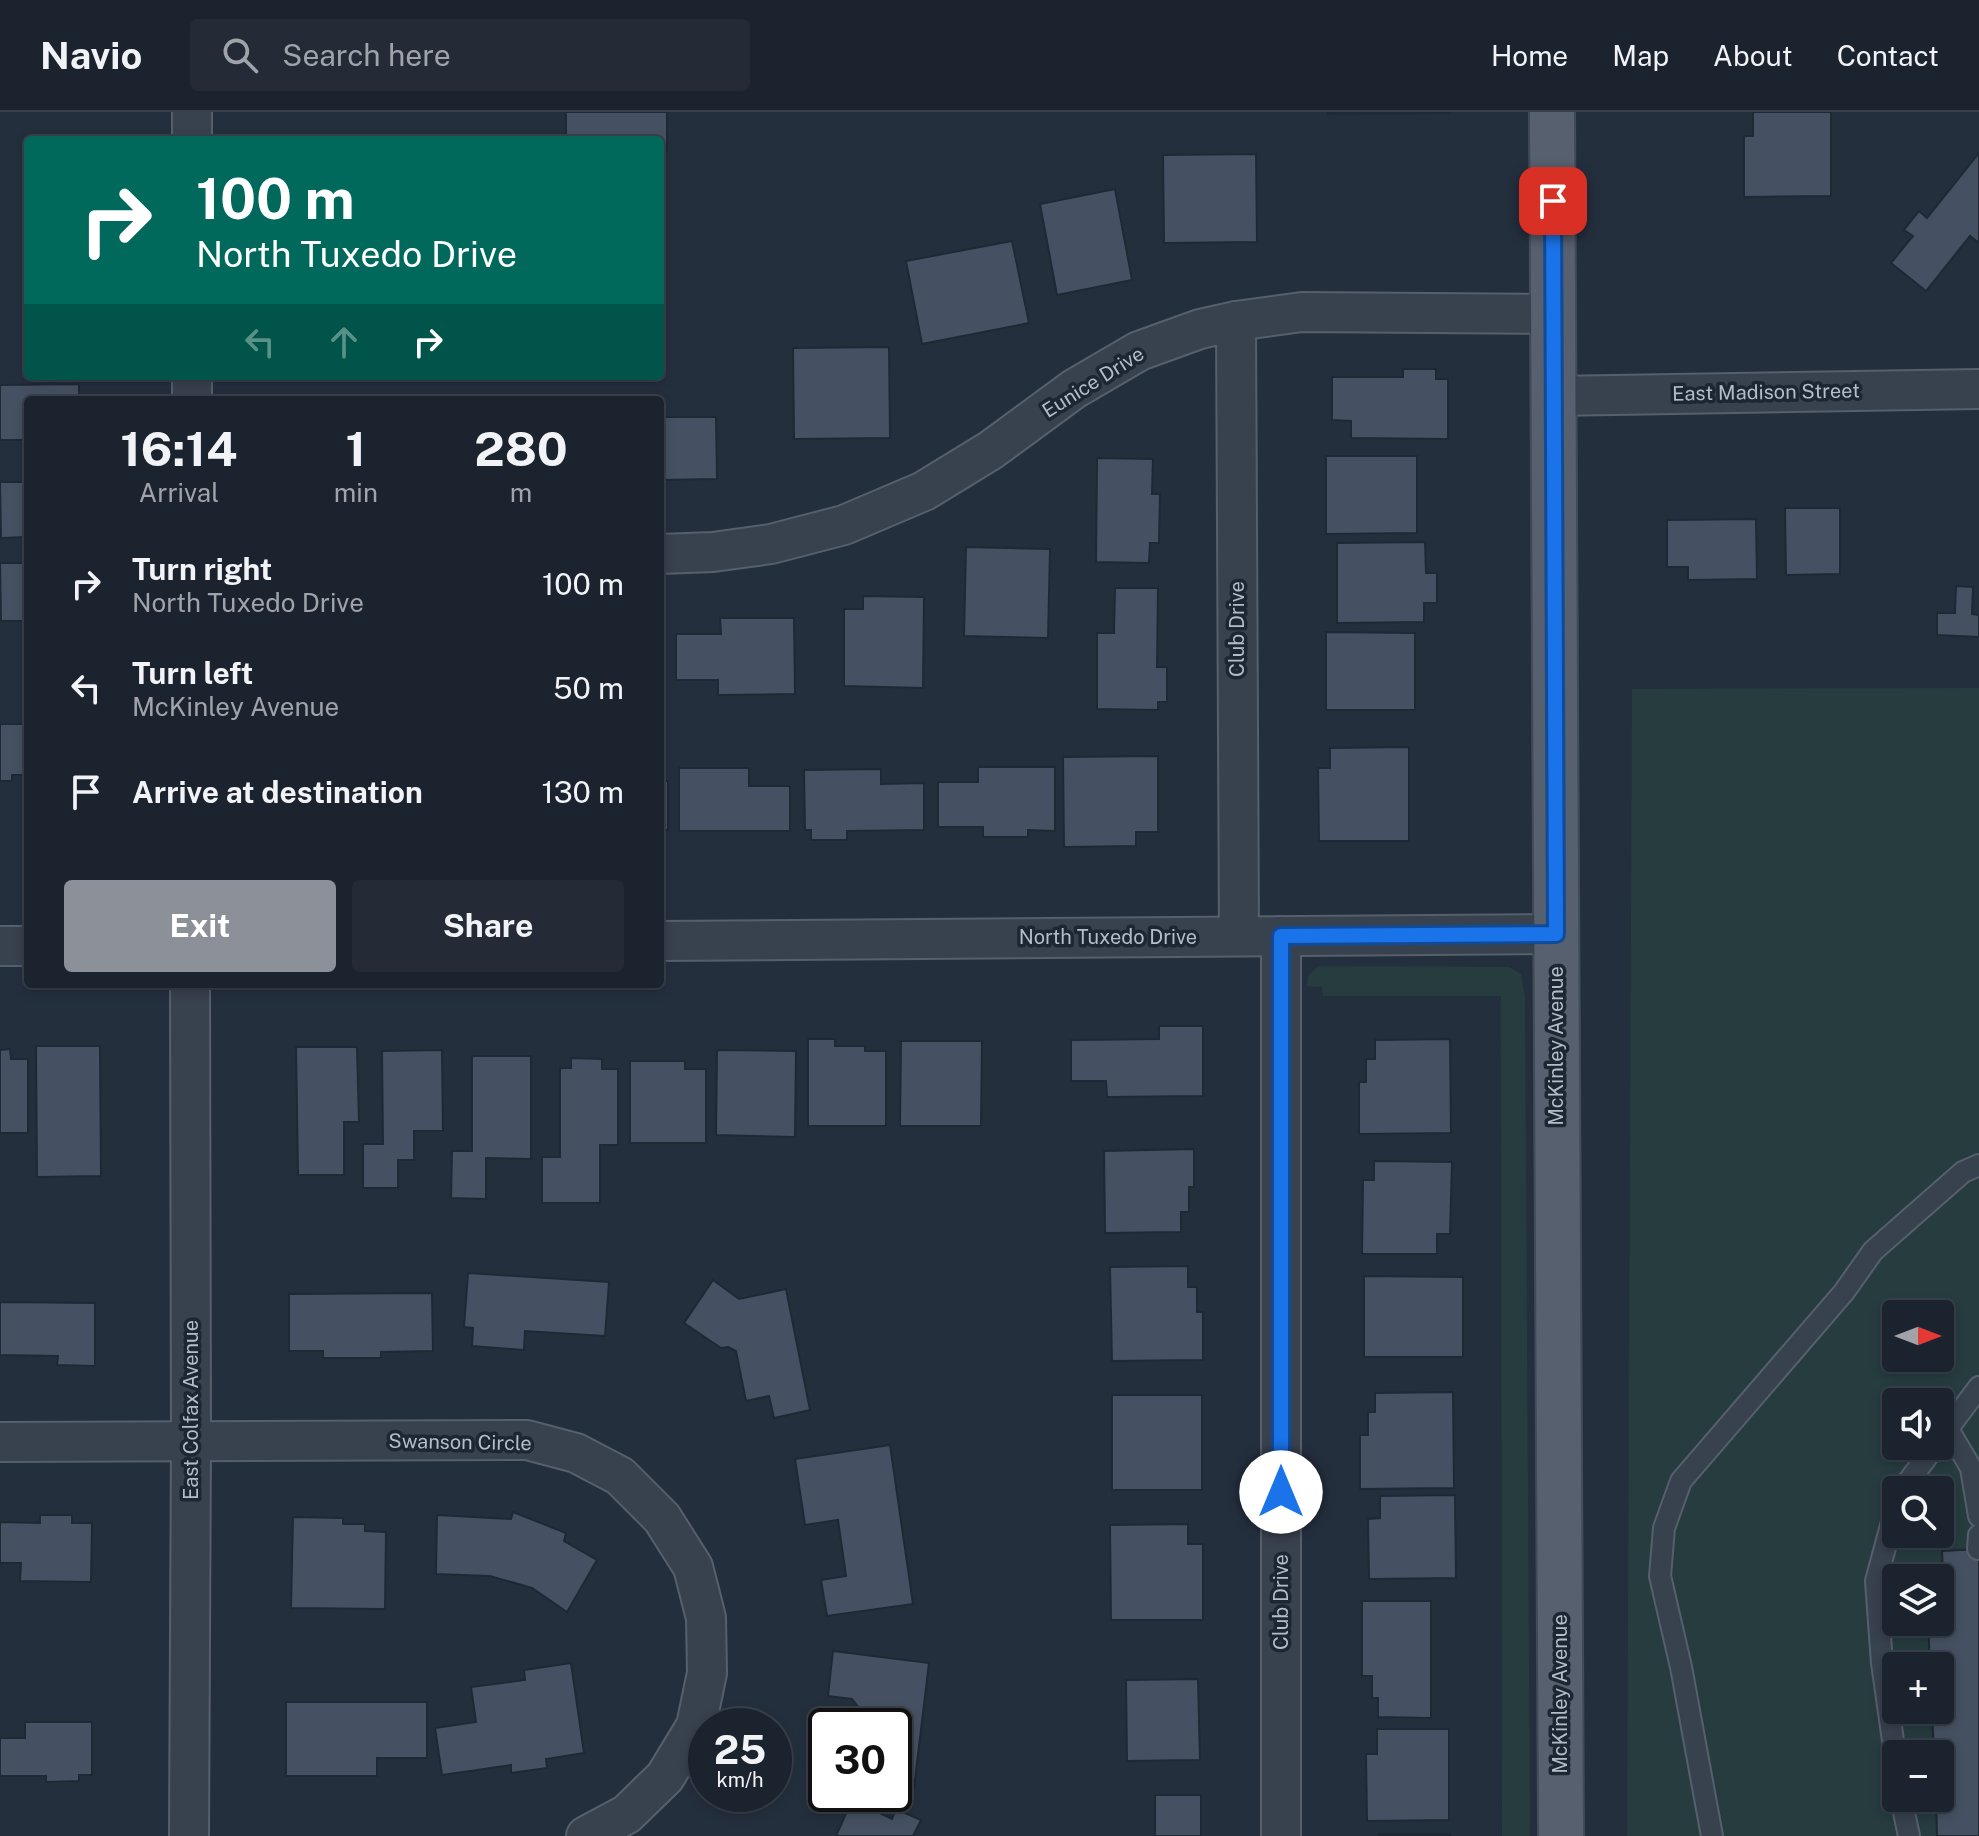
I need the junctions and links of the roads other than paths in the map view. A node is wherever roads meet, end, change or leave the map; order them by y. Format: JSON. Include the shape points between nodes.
{"nodes":[{"id":1,"x":192,"y":112,"type":"edge"},
{"id":2,"x":1552,"y":112,"type":"edge"},
{"id":3,"x":192,"y":136,"type":"edge"},
{"id":4,"x":1553,"y":314,"type":"junction"},
{"id":5,"x":1236,"y":321,"type":"junction"},
{"id":6,"x":1979,"y":389,"type":"edge"},
{"id":7,"x":1553,"y":396,"type":"junction"},
{"id":8,"x":664,"y":554,"type":"edge"},
{"id":9,"x":1556,"y":934,"type":"junction"},
{"id":10,"x":1239,"y":936,"type":"junction"},
{"id":11,"x":1281,"y":936,"type":"junction"},
{"id":12,"x":664,"y":941,"type":"edge"},
{"id":13,"x":0,"y":946,"type":"edge"},
{"id":14,"x":24,"y":946,"type":"edge"},
{"id":15,"x":190,"y":988,"type":"edge"},
{"id":16,"x":1979,"y":1165,"type":"edge"},
{"id":17,"x":1979,"y":1387,"type":"edge"},
{"id":18,"x":1954,"y":1421,"type":"edge"},
{"id":19,"x":191,"y":1440,"type":"junction"},
{"id":20,"x":0,"y":1442,"type":"edge"},
{"id":21,"x":1954,"y":1447,"type":"edge"},
{"id":22,"x":1979,"y":1516,"type":"edge"},
{"id":23,"x":1885,"y":1548,"type":"edge"},
{"id":24,"x":1882,"y":1584,"type":"edge"},
{"id":25,"x":1883,"y":1636,"type":"edge"},
{"id":26,"x":1893,"y":1740,"type":"edge"},
{"id":27,"x":1904,"y":1812,"type":"edge"},
{"id":28,"x":189,"y":1836,"type":"edge"},
{"id":29,"x":586,"y":1836,"type":"edge"},
{"id":30,"x":1281,"y":1836,"type":"edge"},
{"id":31,"x":1561,"y":1836,"type":"edge"},
{"id":32,"x":1712,"y":1836,"type":"edge"},
{"id":33,"x":1909,"y":1836,"type":"edge"}],
"edges":[{"from":1,"to":3,"type":"street"},
{"from":2,"to":4,"type":"main road","name":"McKinley Avenue"},
{"from":4,"to":5,"type":"street","name":"Eunice Drive","via":[[1302,312]]},
{"from":4,"to":7,"type":"main road","name":"McKinley Avenue"},
{"from":5,"to":8,"type":"street","name":"Eunice Drive","via":[[1139,351],[924,491],[844,525],[771,544]]},
{"from":5,"to":10,"type":"street","name":"Club Drive"},
{"from":6,"to":7,"type":"street","name":"East Madison Street"},
{"from":7,"to":9,"type":"main road","name":"McKinley Avenue"},
{"from":9,"to":11,"type":"street","name":"North Tuxedo Drive"},
{"from":9,"to":31,"type":"main road","name":"McKinley Avenue"},
{"from":10,"to":11,"type":"street","name":"North Tuxedo Drive"},
{"from":10,"to":12,"type":"street","name":"North Tuxedo Drive"},
{"from":11,"to":30,"type":"street","name":"Club Drive"},
{"from":13,"to":14,"type":"street"},
{"from":15,"to":19,"type":"street","name":"East Colfax Avenue"},
{"from":16,"to":32,"type":"lane","via":[[1963,1172],[1873,1251],[1844,1292],[1681,1481],[1664,1528],[1660,1576]]},
{"from":17,"to":18,"type":"lane"},
{"from":19,"to":20,"type":"street","name":"Swanson Circle"},
{"from":19,"to":28,"type":"street","name":"East Colfax Avenue"},
{"from":19,"to":29,"type":"street","name":"Swanson Circle","via":[[527,1440],[576,1453],[620,1476],[662,1518],[693,1567],[706,1618],[707,1673],[696,1726],[665,1777],[627,1814]]},
{"from":21,"to":22,"type":"lane","via":[[1971,1468]]},
{"from":23,"to":24,"type":"lane","via":[[1876,1581]]},
{"from":25,"to":26,"type":"lane"},
{"from":27,"to":33,"type":"lane"}]}
